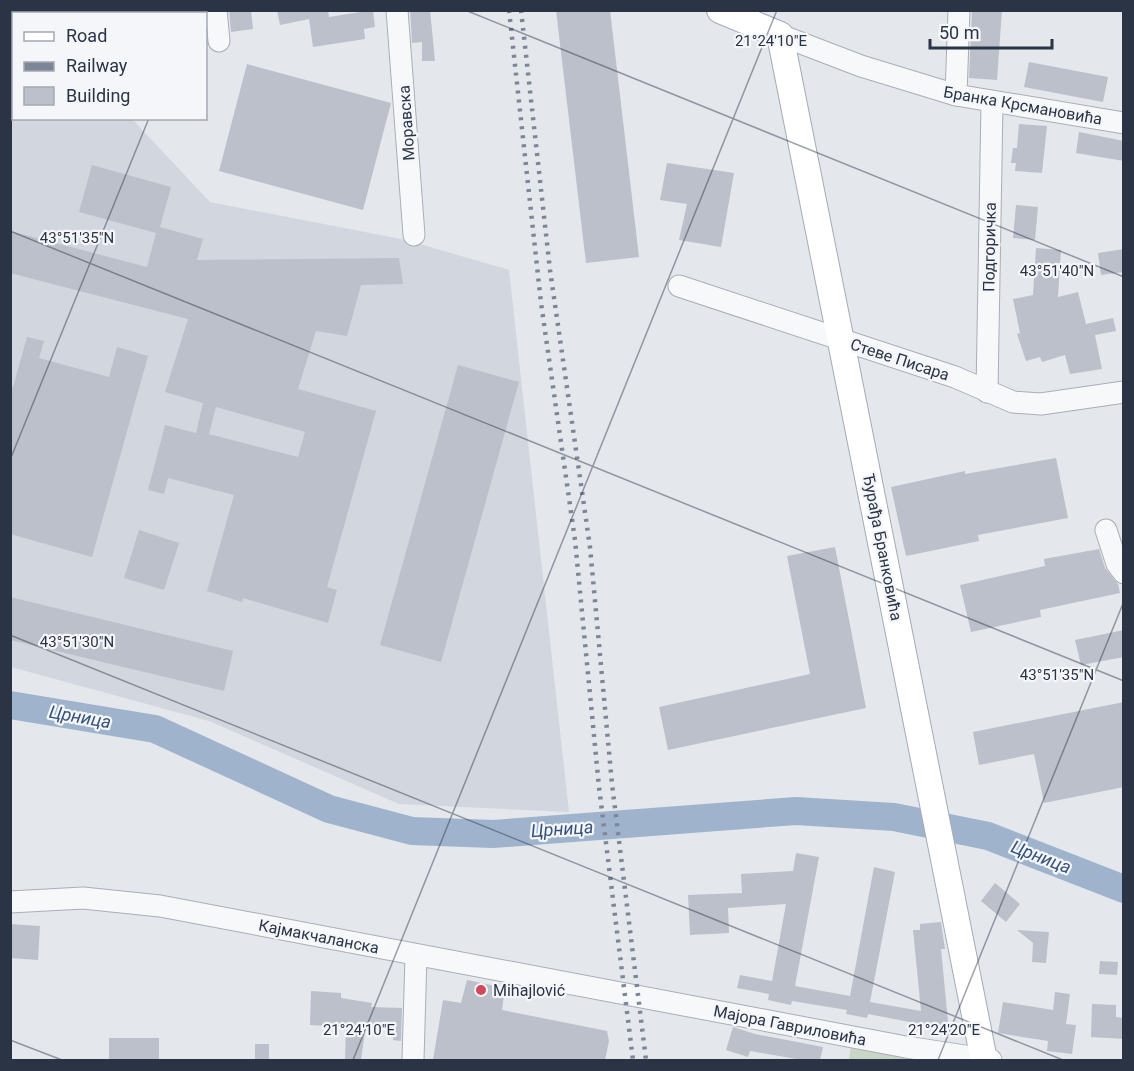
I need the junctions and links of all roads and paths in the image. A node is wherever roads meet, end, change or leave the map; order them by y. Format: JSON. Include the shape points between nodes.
{"nodes":[{"id":1,"x":216,"y":10,"type":"edge"},
{"id":2,"x":397,"y":10,"type":"edge"},
{"id":3,"x":720,"y":10,"type":"edge"},
{"id":4,"x":959,"y":10,"type":"edge"},
{"id":5,"x":780,"y":35,"type":"junction"},
{"id":6,"x":219,"y":41,"type":"dead end"},
{"id":7,"x":956,"y":95,"type":"junction"},
{"id":8,"x":992,"y":103,"type":"junction"},
{"id":9,"x":1124,"y":123,"type":"edge"},
{"id":10,"x":414,"y":235,"type":"dead end"},
{"id":11,"x":678,"y":286,"type":"dead end"},
{"id":12,"x":841,"y":340,"type":"junction"},
{"id":13,"x":987,"y":392,"type":"junction"},
{"id":14,"x":1124,"y":392,"type":"edge"},
{"id":15,"x":1106,"y":530,"type":"dead end"},
{"id":16,"x":1124,"y":573,"type":"edge"},
{"id":17,"x":10,"y":902,"type":"edge"},
{"id":18,"x":416,"y":955,"type":"junction"},
{"id":19,"x":625,"y":994,"type":"joint"},
{"id":20,"x":413,"y":1060,"type":"edge"},
{"id":21,"x":986,"y":1060,"type":"edge"}],
"edges":[{"from":1,"to":6,"type":"street"},
{"from":2,"to":10,"type":"street","name":"Моравска"},
{"from":3,"to":5,"type":"main road","name":"Бранка Крсмановића"},
{"from":4,"to":7,"type":"street"},
{"from":5,"to":7,"type":"street","name":"Бранка Крсмановића","via":[[861,66]]},
{"from":5,"to":12,"type":"main road","name":"Ђурађа Бранковића"},
{"from":7,"to":8,"type":"street","name":"Бранка Крсмановића"},
{"from":8,"to":9,"type":"street","name":"Бранка Крсмановића"},
{"from":8,"to":13,"type":"street","name":"Подгоричка"},
{"from":11,"to":12,"type":"street","name":"Стеве Писара"},
{"from":12,"to":13,"type":"street","name":"Стеве Писара","via":[[955,377]]},
{"from":12,"to":21,"type":"main road","name":"Ђурађа Бранковића"},
{"from":13,"to":14,"type":"street","name":"Стеве Писара","via":[[1026,405]]},
{"from":15,"to":16,"type":"street"},
{"from":17,"to":18,"type":"street","name":"Кајмакчаланска","via":[[83,898],[160,906]]},
{"from":18,"to":19,"type":"street","name":"Кајмакчаланска"},
{"from":18,"to":20,"type":"street"},
{"from":19,"to":21,"type":"street","name":"Мајора Гавриловића"}]}
